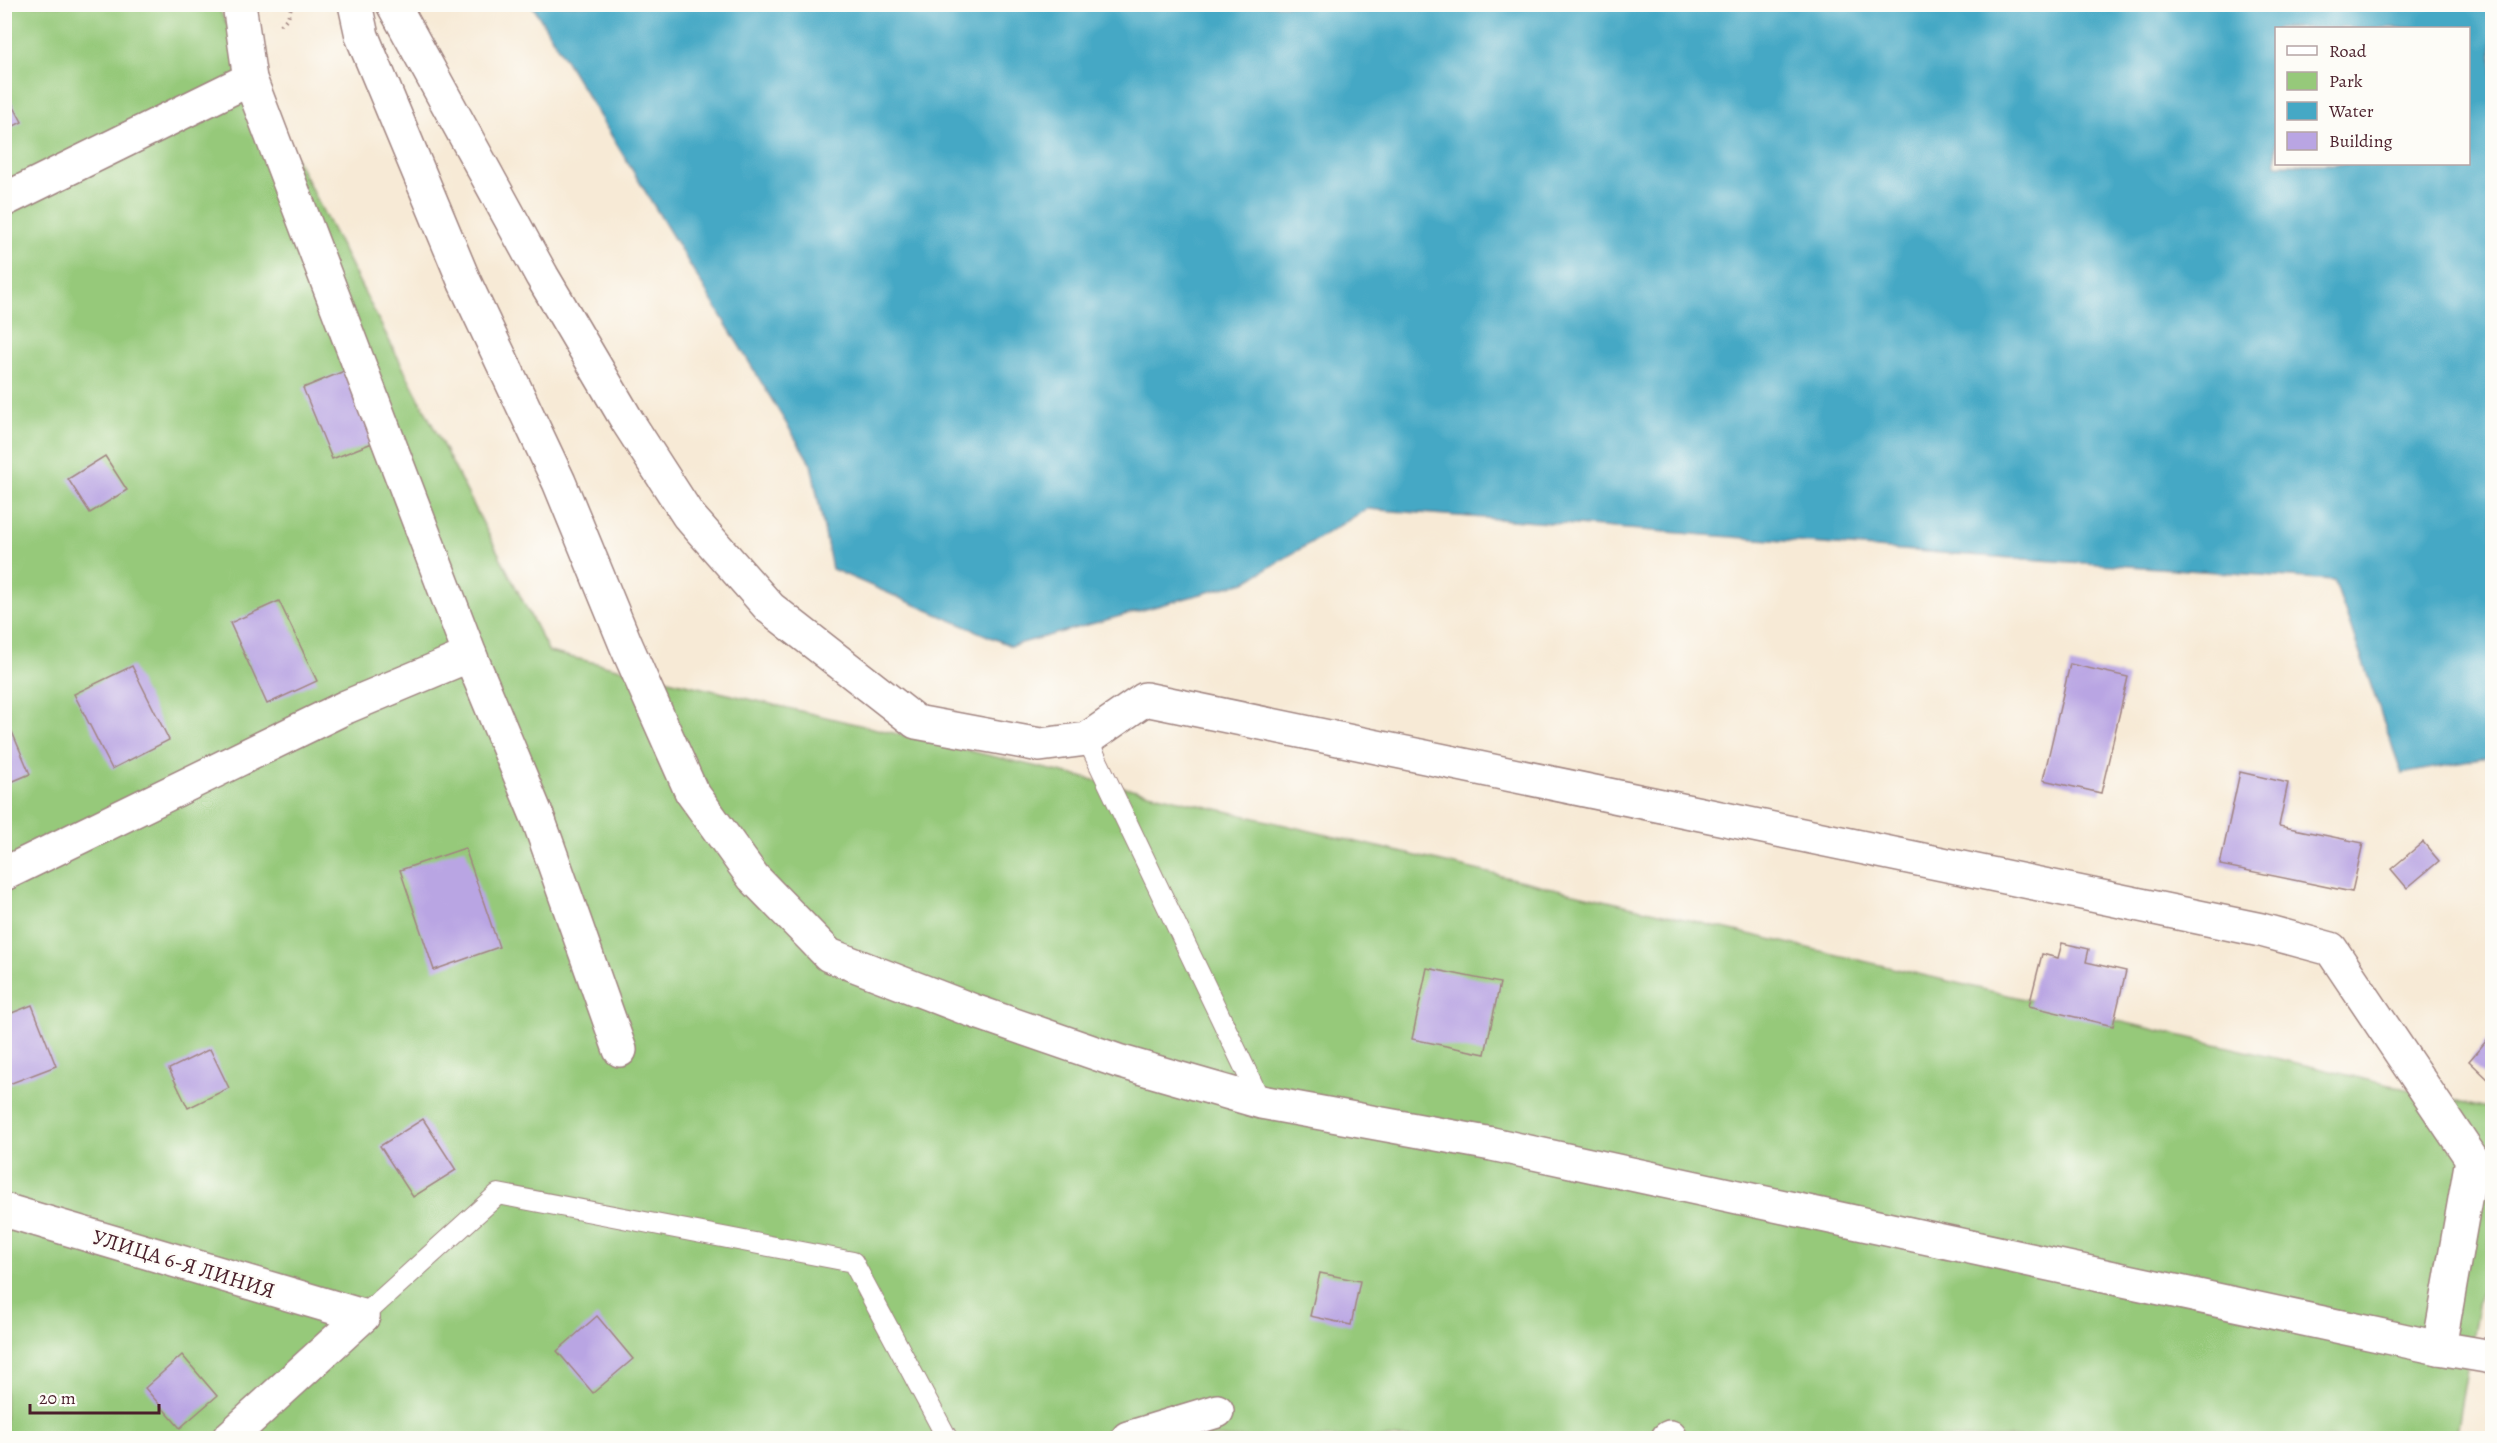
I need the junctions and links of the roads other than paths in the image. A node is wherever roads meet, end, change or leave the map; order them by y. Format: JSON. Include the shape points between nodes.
{"nodes":[{"id":1,"x":239,"y":4,"type":"edge"},
{"id":2,"x":355,"y":4,"type":"edge"},
{"id":3,"x":393,"y":4,"type":"edge"},
{"id":4,"x":250,"y":79,"type":"junction"},
{"id":5,"x":4,"y":200,"type":"edge"},
{"id":6,"x":470,"y":655,"type":"junction"},
{"id":7,"x":1087,"y":739,"type":"junction"},
{"id":8,"x":4,"y":874,"type":"edge"},
{"id":9,"x":620,"y":1050,"type":"dead end"},
{"id":10,"x":1261,"y":1102,"type":"junction"},
{"id":11,"x":4,"y":1210,"type":"edge"},
{"id":12,"x":363,"y":1317,"type":"junction"},
{"id":13,"x":2439,"y":1348,"type":"junction"},
{"id":14,"x":2493,"y":1357,"type":"edge"},
{"id":15,"x":1217,"y":1411,"type":"dead end"},
{"id":16,"x":229,"y":1438,"type":"edge"},
{"id":17,"x":947,"y":1438,"type":"edge"},
{"id":18,"x":1128,"y":1438,"type":"edge"}],
"edges":[{"from":1,"to":4,"type":"street"},
{"from":2,"to":10,"type":"street","via":[[362,36],[465,283],[559,482],[691,790],[753,877],[829,955],[1118,1061]]},
{"from":3,"to":7,"type":"street","via":[[542,276],[628,422],[688,514],[771,608],[916,722],[1040,745]]},
{"from":4,"to":5,"type":"street"},
{"from":4,"to":6,"type":"street"},
{"from":6,"to":8,"type":"street","via":[[346,707]]},
{"from":6,"to":9,"type":"street","via":[[539,821]]},
{"from":7,"to":10,"type":"lane"},
{"from":7,"to":13,"type":"street","via":[[1145,699],[2237,925],[2331,949],[2472,1160]]},
{"from":10,"to":13,"type":"street","via":[[1492,1144]]},
{"from":11,"to":12,"type":"street","name":"УЛИЦА 6-Я ЛИНИЯ"},
{"from":12,"to":16,"type":"street"},
{"from":12,"to":17,"type":"lane","via":[[498,1194],[853,1263]]},
{"from":13,"to":14,"type":"street"},
{"from":15,"to":18,"type":"street"}]}
